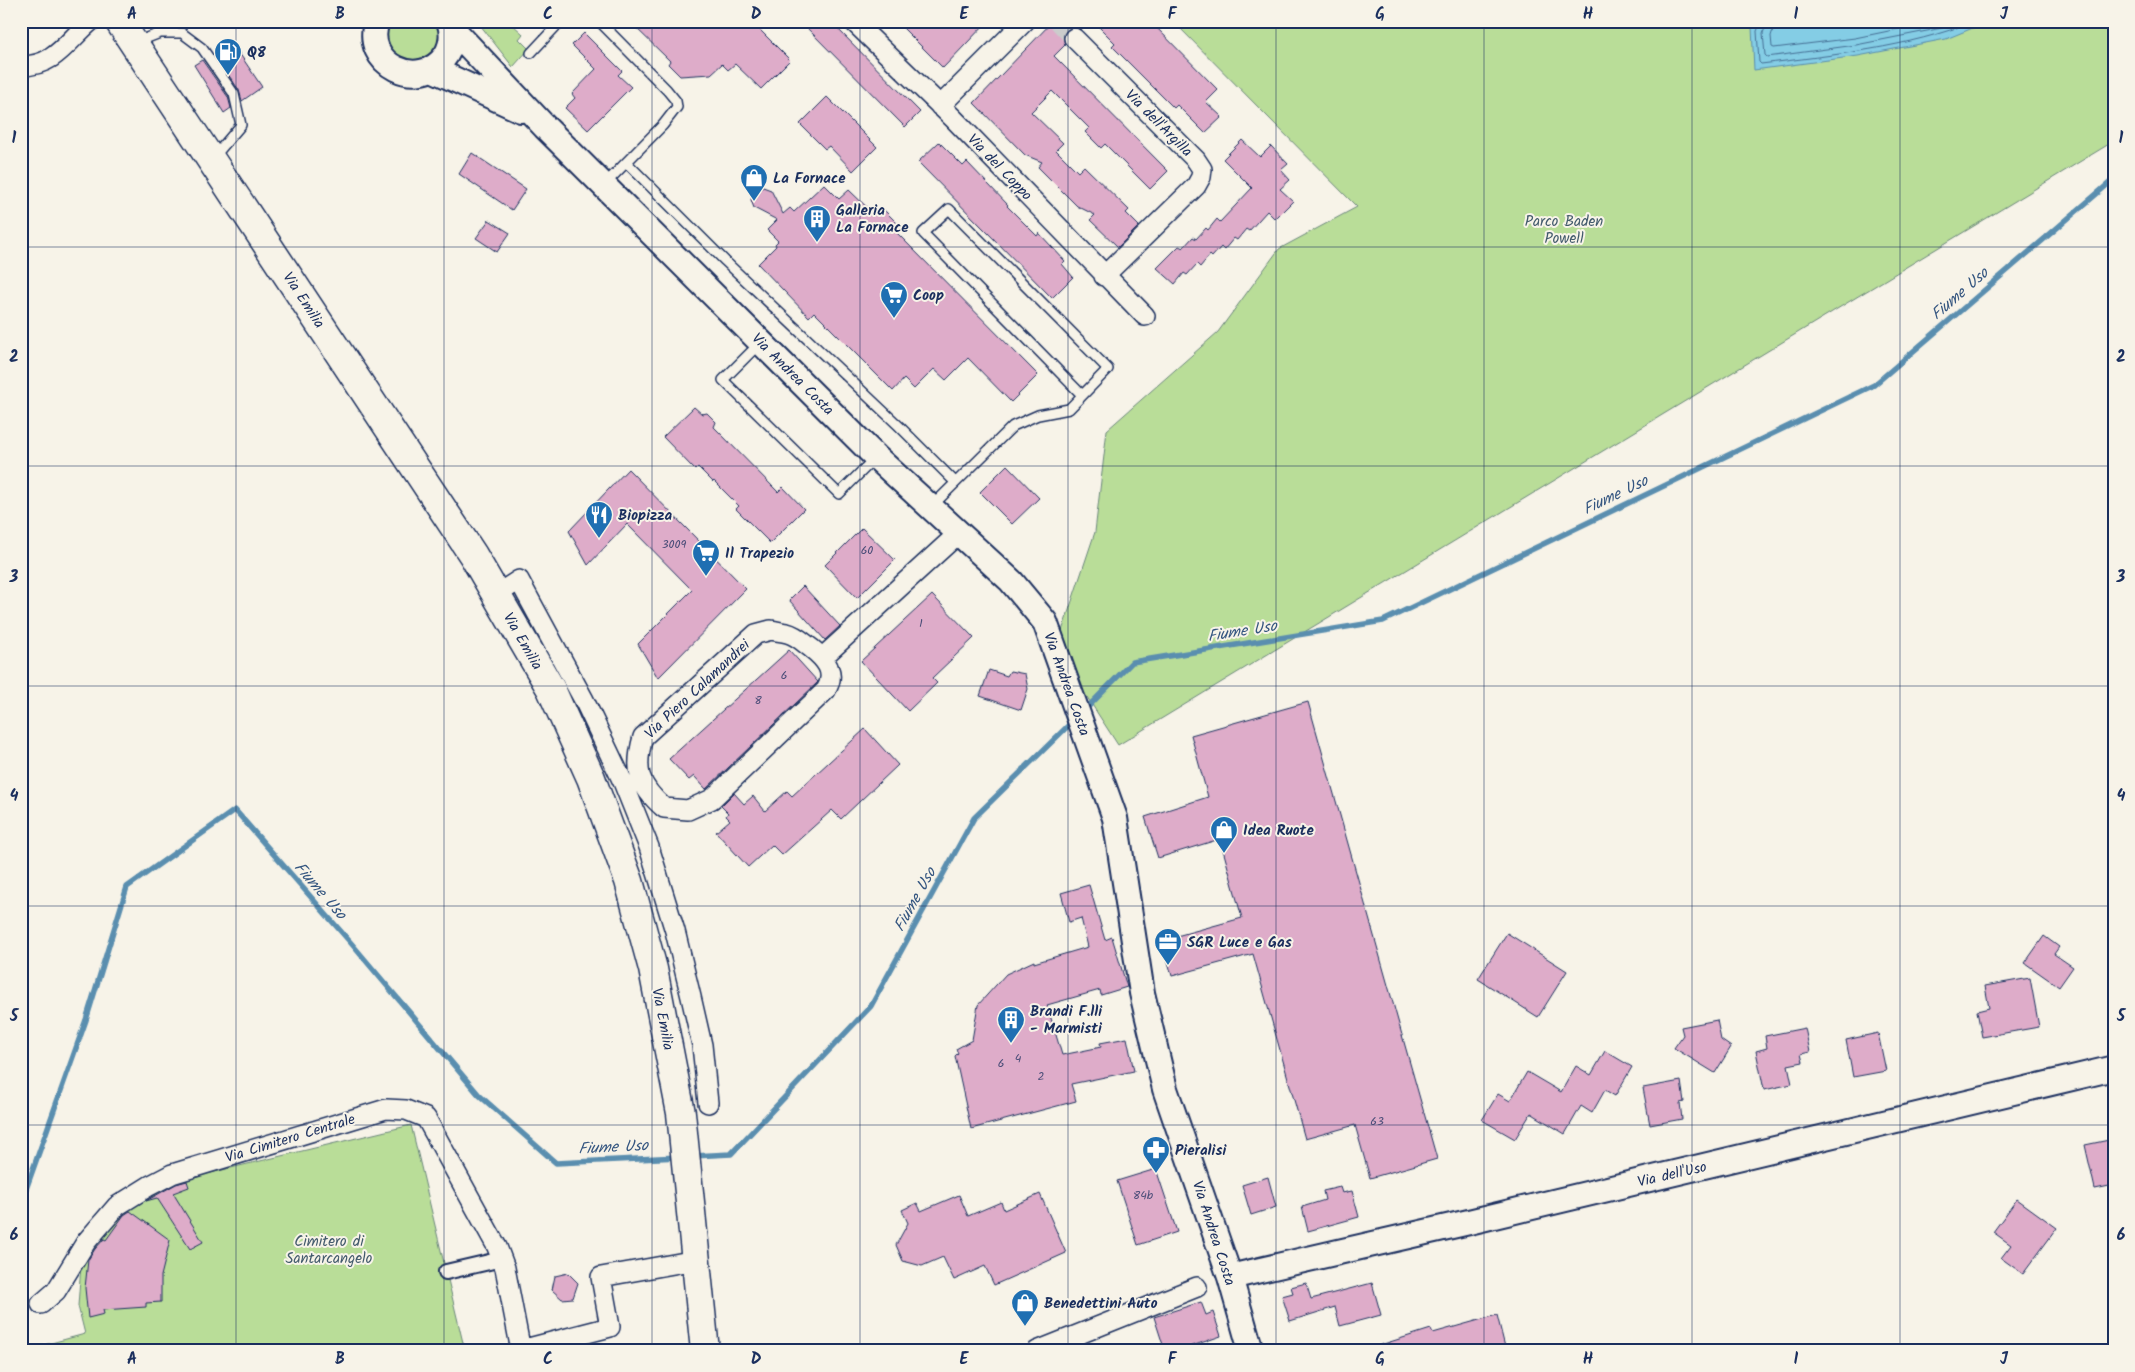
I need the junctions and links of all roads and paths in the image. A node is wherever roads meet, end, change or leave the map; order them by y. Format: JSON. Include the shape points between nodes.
{"nodes":[{"id":1,"x":91,"y":21,"type":"edge"},
{"id":2,"x":561,"y":21,"type":"edge"},
{"id":3,"x":599,"y":21,"type":"edge"},
{"id":4,"x":853,"y":21,"type":"edge"},
{"id":5,"x":1025,"y":21,"type":"edge"},
{"id":6,"x":374,"y":23,"type":"edge"},
{"id":7,"x":450,"y":24,"type":"edge"},
{"id":8,"x":126,"y":32,"type":"edge"},
{"id":9,"x":1074,"y":38,"type":"tunnel mouth"},
{"id":10,"x":531,"y":53,"type":"dead end"},
{"id":11,"x":21,"y":66,"type":"edge"},
{"id":12,"x":432,"y":69,"type":"junction"},
{"id":13,"x":940,"y":106,"type":"junction"},
{"id":14,"x":535,"y":117,"type":"junction"},
{"id":15,"x":211,"y":160,"type":"junction"},
{"id":16,"x":626,"y":163,"type":"junction"},
{"id":17,"x":603,"y":186,"type":"junction"},
{"id":18,"x":1104,"y":276,"type":"junction"},
{"id":19,"x":1145,"y":316,"type":"dead end"},
{"id":20,"x":761,"y":342,"type":"junction"},
{"id":21,"x":1082,"y":396,"type":"junction"},
{"id":22,"x":876,"y":456,"type":"junction"},
{"id":23,"x":955,"y":482,"type":"junction"},
{"id":24,"x":931,"y":507,"type":"junction"},
{"id":25,"x":959,"y":533,"type":"junction"},
{"id":26,"x":496,"y":595,"type":"junction"},
{"id":27,"x":823,"y":657,"type":"junction"},
{"id":28,"x":2114,"y":1068,"type":"edge"},
{"id":29,"x":708,"y":1102,"type":"dead end"},
{"id":30,"x":695,"y":1247,"type":"junction"},
{"id":31,"x":503,"y":1264,"type":"junction"},
{"id":32,"x":446,"y":1272,"type":"dead end"},
{"id":33,"x":1230,"y":1278,"type":"junction"},
{"id":34,"x":1197,"y":1287,"type":"dead end"},
{"id":35,"x":41,"y":1304,"type":"dead end"},
{"id":36,"x":521,"y":1351,"type":"edge"},
{"id":37,"x":705,"y":1351,"type":"edge"},
{"id":38,"x":1037,"y":1351,"type":"edge"},
{"id":39,"x":1251,"y":1351,"type":"edge"}],
"edges":[{"from":1,"to":11,"type":"street","via":[[69,45],[46,62]]},
{"from":2,"to":10,"type":"lane"},
{"from":3,"to":16,"type":"lane","via":[[676,101],[677,107],[672,114]]},
{"from":4,"to":13,"type":"street","name":"Via del Coppo"},
{"from":5,"to":13,"type":"street"},
{"from":6,"to":12,"type":"street","via":[[376,45],[385,62],[407,73]]},
{"from":7,"to":12,"type":"street","via":[[452,39],[448,51]]},
{"from":7,"to":14,"type":"street","name":"Via Andrea Costa"},
{"from":8,"to":15,"type":"main road","name":"Via Emilia"},
{"from":8,"to":15,"type":"lane","via":[[182,33],[202,48],[215,65],[234,94],[240,125]]},
{"from":9,"to":18,"type":"street","name":"Via dell'Argilla","via":[[1202,169],[1196,186]]},
{"from":12,"to":14,"type":"street","name":"Via Andrea Costa"},
{"from":13,"to":18,"type":"street","name":"Via del Coppo"},
{"from":14,"to":17,"type":"street","name":"Via Andrea Costa"},
{"from":15,"to":26,"type":"main road","name":"Via Emilia","via":[[473,555]]},
{"from":16,"to":17,"type":"lane"},
{"from":16,"to":23,"type":"lane"},
{"from":17,"to":20,"type":"street","name":"Via Andrea Costa"},
{"from":18,"to":19,"type":"street","name":"Via del Coppo"},
{"from":20,"to":22,"type":"street","name":"Via Andrea Costa"},
{"from":20,"to":22,"type":"lane","via":[[723,380],[839,494]]},
{"from":21,"to":21,"type":"lane","via":[[1108,369],[949,209],[924,234]]},
{"from":21,"to":23,"type":"lane","via":[[1069,409],[1038,415],[1013,426]]},
{"from":22,"to":24,"type":"street","name":"Via Andrea Costa"},
{"from":23,"to":24,"type":"lane"},
{"from":24,"to":25,"type":"street","name":"Via Andrea Costa"},
{"from":25,"to":27,"type":"street"},
{"from":25,"to":33,"type":"street","name":"Via Andrea Costa","via":[[1011,581],[1045,622],[1050,633],[1115,818],[1142,993],[1165,1089]]},
{"from":26,"to":29,"type":"street","via":[[519,580],[584,700],[623,782],[649,847],[675,931],[702,1045]]},
{"from":26,"to":30,"type":"main road","name":"Via Emilia","via":[[551,689],[591,778],[631,890],[653,970],[681,1113]]},
{"from":27,"to":27,"type":"street","name":"Via Piero Calamandrei","via":[[788,633],[771,630],[756,634],[643,737],[637,758],[645,788],[664,808],[678,811],[712,799],[826,690],[831,679],[829,666]]},
{"from":28,"to":33,"type":"street","name":"Via dell'Uso"},
{"from":30,"to":36,"type":"street","via":[[601,1277],[610,1327]]},
{"from":30,"to":37,"type":"main road","name":"Via Emilia"},
{"from":31,"to":32,"type":"street"},
{"from":31,"to":35,"type":"street","name":"Via Cimitero Centrale","via":[[497,1247],[426,1118],[406,1110],[386,1109],[172,1174],[149,1186],[117,1206],[86,1242],[56,1290]]},
{"from":31,"to":36,"type":"street","name":"Via Cimitero Centrale"},
{"from":33,"to":39,"type":"street","name":"Via Andrea Costa"},
{"from":34,"to":38,"type":"street"}]}
